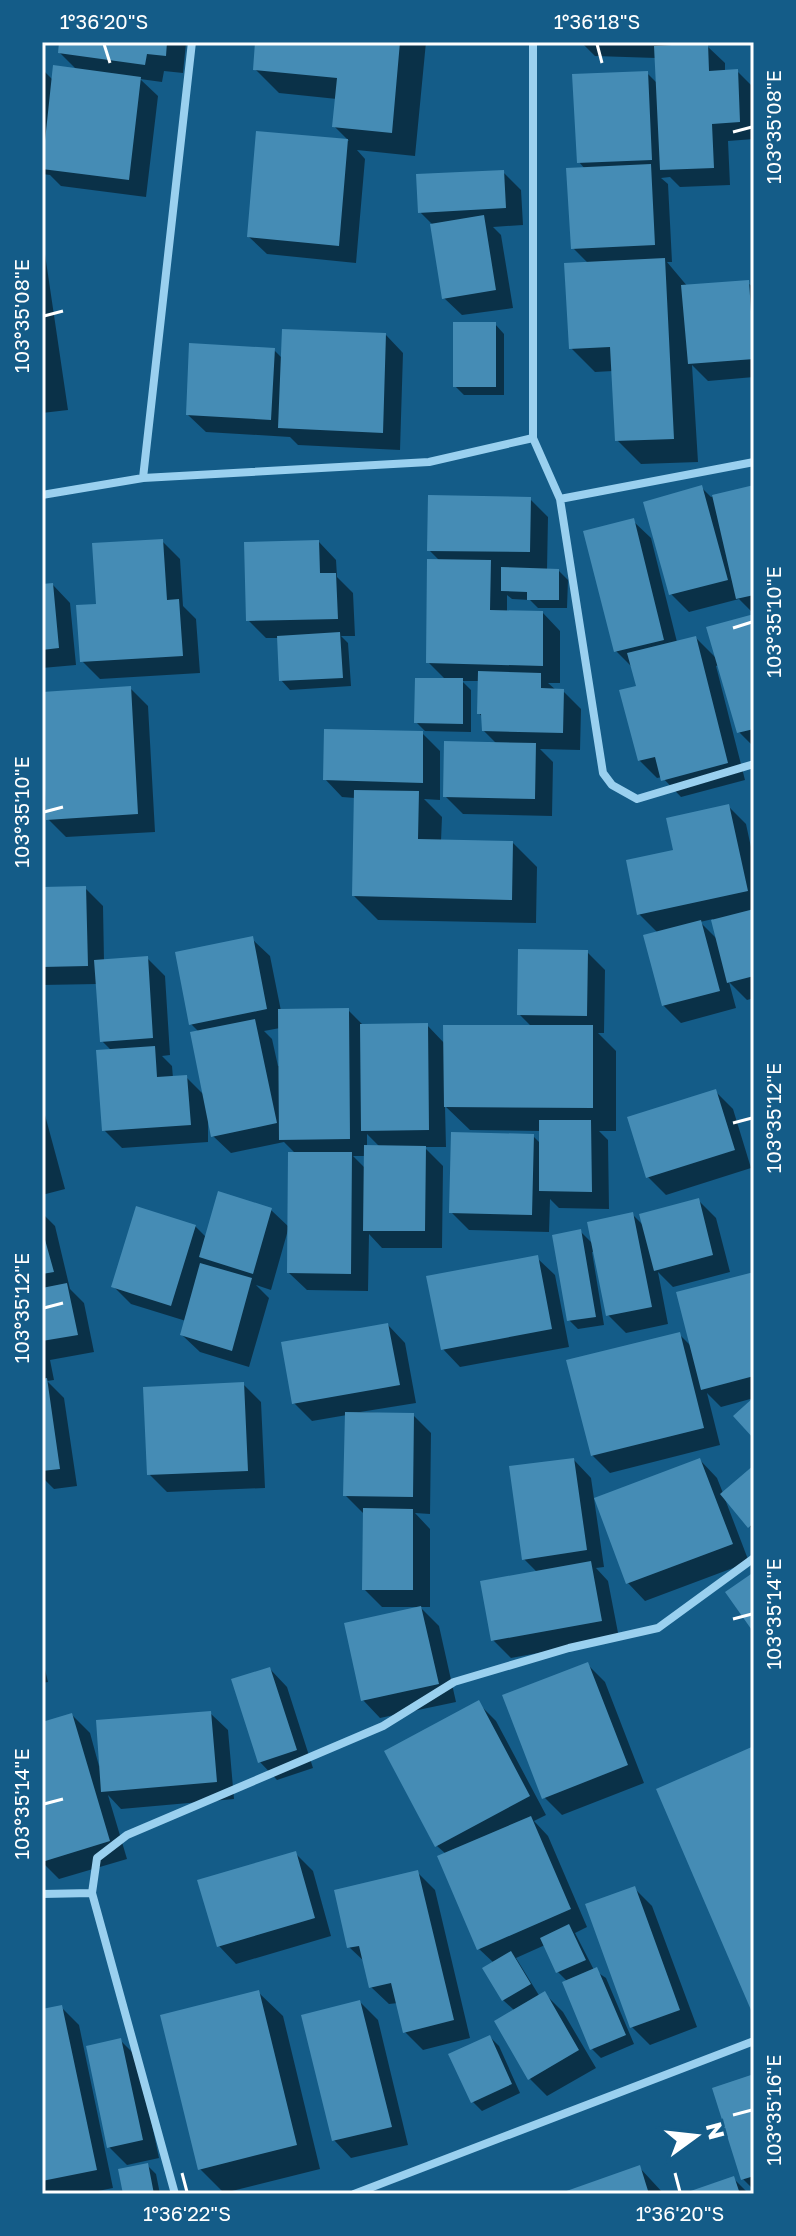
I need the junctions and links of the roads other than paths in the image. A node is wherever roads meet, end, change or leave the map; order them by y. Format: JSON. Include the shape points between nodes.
{"nodes":[{"id":1,"x":192,"y":42,"type":"edge"},
{"id":2,"x":533,"y":42,"type":"edge"},
{"id":3,"x":533,"y":438,"type":"junction"},
{"id":4,"x":754,"y":462,"type":"edge"},
{"id":5,"x":143,"y":478,"type":"junction"},
{"id":6,"x":42,"y":495,"type":"edge"},
{"id":7,"x":560,"y":499,"type":"junction"},
{"id":8,"x":754,"y":764,"type":"edge"},
{"id":9,"x":754,"y":1558,"type":"edge"},
{"id":10,"x":92,"y":1893,"type":"junction"},
{"id":11,"x":42,"y":1894,"type":"edge"},
{"id":12,"x":754,"y":2041,"type":"edge"},
{"id":13,"x":175,"y":2194,"type":"edge"},
{"id":14,"x":354,"y":2194,"type":"edge"}],
"edges":[{"from":1,"to":5,"type":"street"},
{"from":2,"to":3,"type":"street"},
{"from":3,"to":5,"type":"street","via":[[429,462]]},
{"from":3,"to":7,"type":"street"},
{"from":4,"to":7,"type":"street"},
{"from":5,"to":6,"type":"street"},
{"from":7,"to":8,"type":"street","via":[[603,773],[612,785],[637,799]]},
{"from":9,"to":10,"type":"street","via":[[658,1628],[454,1682],[383,1726],[127,1835],[97,1858]]},
{"from":10,"to":11,"type":"street"},
{"from":10,"to":13,"type":"street"},
{"from":12,"to":14,"type":"street"}]}
